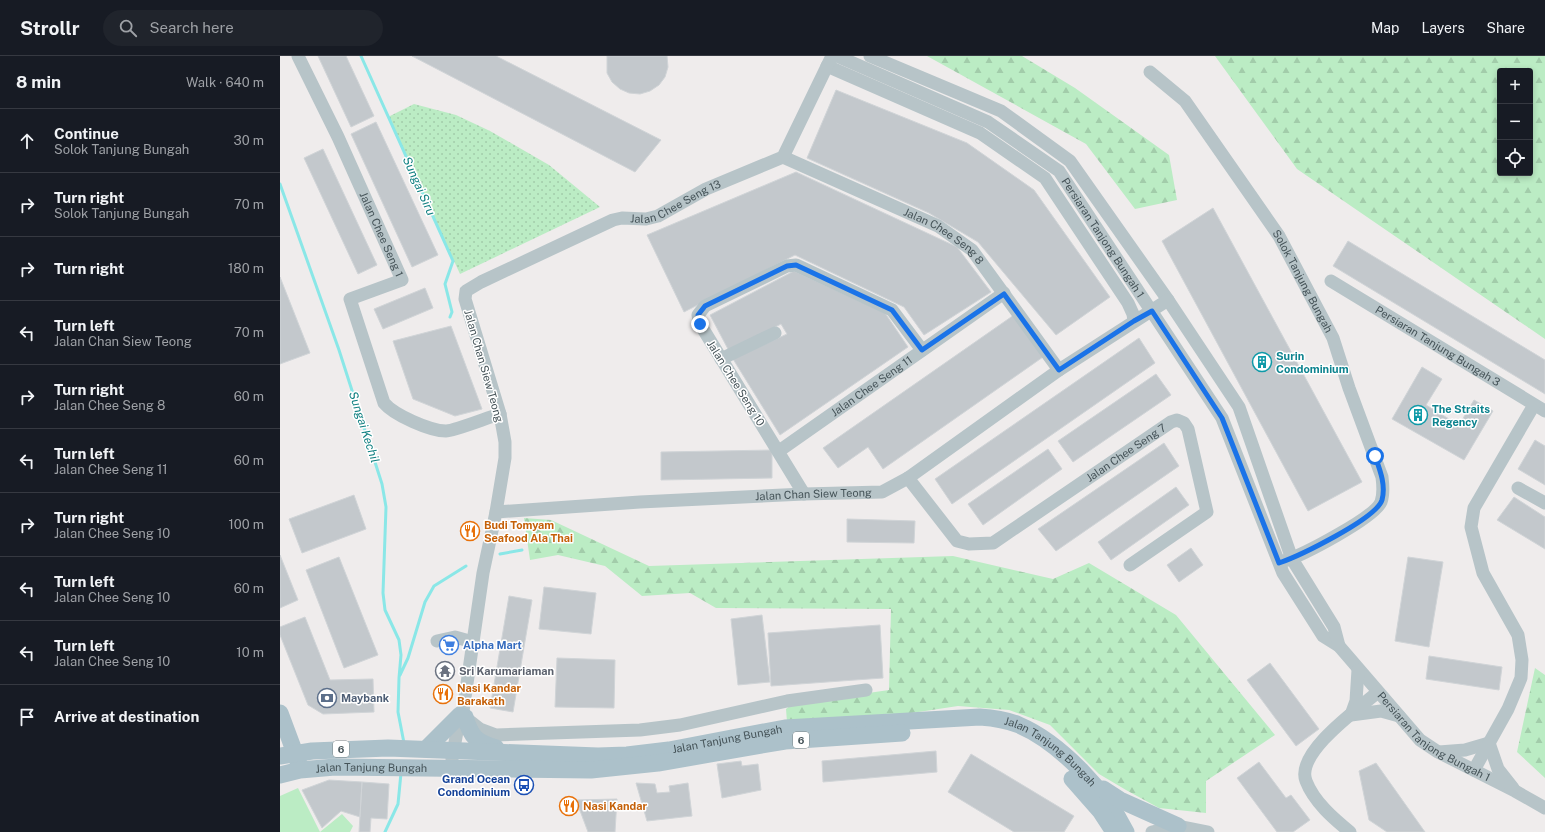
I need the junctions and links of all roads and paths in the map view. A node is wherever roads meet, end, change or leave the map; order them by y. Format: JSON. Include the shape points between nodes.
{"nodes":[{"id":1,"x":298,"y":56,"type":"edge"},
{"id":2,"x":837,"y":56,"type":"edge"},
{"id":3,"x":870,"y":56,"type":"edge"},
{"id":4,"x":830,"y":61,"type":"edge"},
{"id":5,"x":1150,"y":72,"type":"dead end"},
{"id":6,"x":783,"y":157,"type":"junction"},
{"id":7,"x":1331,"y":280,"type":"dead end"},
{"id":8,"x":466,"y":291,"type":"joint"},
{"id":9,"x":1004,"y":294,"type":"junction"},
{"id":10,"x":1141,"y":294,"type":"junction"},
{"id":11,"x":1168,"y":300,"type":"junction"},
{"id":12,"x":1128,"y":303,"type":"junction"},
{"id":13,"x":1152,"y":311,"type":"junction"},
{"id":14,"x":1134,"y":321,"type":"junction"},
{"id":15,"x":775,"y":333,"type":"dead end"},
{"id":16,"x":922,"y":350,"type":"junction"},
{"id":17,"x":721,"y":359,"type":"junction"},
{"id":18,"x":1059,"y":370,"type":"junction"},
{"id":19,"x":1540,"y":408,"type":"edge"},
{"id":20,"x":500,"y":414,"type":"junction"},
{"id":21,"x":779,"y":451,"type":"junction"},
{"id":22,"x":908,"y":478,"type":"junction"},
{"id":23,"x":1518,"y":488,"type":"dead end"},
{"id":24,"x":804,"y":494,"type":"junction"},
{"id":25,"x":1545,"y":503,"type":"edge"},
{"id":26,"x":496,"y":512,"type":"junction"},
{"id":27,"x":1292,"y":559,"type":"junction"},
{"id":28,"x":1279,"y":563,"type":"junction"},
{"id":29,"x":1130,"y":565,"type":"dead end"},
{"id":30,"x":437,"y":641,"type":"dead end"},
{"id":31,"x":473,"y":642,"type":"junction"},
{"id":32,"x":1339,"y":646,"type":"junction"},
{"id":33,"x":1358,"y":670,"type":"junction"},
{"id":34,"x":866,"y":690,"type":"dead end"},
{"id":35,"x":1378,"y":692,"type":"junction"},
{"id":36,"x":280,"y":713,"type":"edge"},
{"id":37,"x":463,"y":714,"type":"junction"},
{"id":38,"x":1351,"y":715,"type":"junction"},
{"id":39,"x":1399,"y":716,"type":"junction"},
{"id":40,"x":1489,"y":743,"type":"junction"},
{"id":41,"x":424,"y":748,"type":"junction"},
{"id":42,"x":456,"y":750,"type":"junction"},
{"id":43,"x":1438,"y":752,"type":"junction"},
{"id":44,"x":510,"y":753,"type":"junction"},
{"id":45,"x":287,"y":764,"type":"edge"},
{"id":46,"x":454,"y":769,"type":"junction"},
{"id":47,"x":1474,"y":770,"type":"junction"},
{"id":48,"x":1086,"y":778,"type":"junction"},
{"id":49,"x":1515,"y":791,"type":"junction"},
{"id":50,"x":1545,"y":808,"type":"edge"},
{"id":51,"x":1178,"y":826,"type":"junction"},
{"id":52,"x":1114,"y":832,"type":"edge"},
{"id":53,"x":1126,"y":832,"type":"edge"},
{"id":54,"x":1152,"y":832,"type":"edge"},
{"id":55,"x":1206,"y":832,"type":"edge"},
{"id":56,"x":1350,"y":832,"type":"edge"}],
"edges":[{"from":1,"to":20,"type":"street","name":"Jalan Chee Seng 1","via":[[338,137],[402,280],[350,299],[384,403],[390,410],[417,423],[446,431]]},
{"from":2,"to":10,"type":"street","name":"Persiaran Tanjong Bungah 1","via":[[988,122],[1059,171]]},
{"from":3,"to":11,"type":"street","name":"Persiaran Tanjong Bungah 1","via":[[1001,111],[1070,161]]},
{"from":4,"to":6,"type":"street"},
{"from":4,"to":12,"type":"street","name":"Persiaran Tanjong Bungah 1","via":[[980,133],[1045,178]]},
{"from":5,"to":27,"type":"street","name":"Solok Tanjung Bungah","via":[[1185,101],[1279,236],[1332,338],[1382,477],[1384,491],[1381,502],[1372,513]]},
{"from":6,"to":8,"type":"street","name":"Jalan Chee Seng 13","via":[[706,189],[658,216],[613,220]]},
{"from":6,"to":9,"type":"street","name":"Jalan Chee Seng 8","via":[[938,226],[972,250]]},
{"from":7,"to":19,"type":"street","name":"Persiaran Tanjung Bungah 3"},
{"from":8,"to":20,"type":"street","name":"Jalan Chan Siew Teong","via":[[465,299]]},
{"from":9,"to":16,"type":"street","name":"Jalan Chee Seng 11"},
{"from":9,"to":18,"type":"street","name":"Jalan Chee Seng 8"},
{"from":10,"to":12,"type":"street"},
{"from":10,"to":13,"type":"street","name":"Persiaran Tanjong Bungah 1"},
{"from":11,"to":13,"type":"street","name":"Jalan Chan Siew Teong"},
{"from":11,"to":27,"type":"street","name":"Persiaran Tanjong Bungah 1","via":[[1238,407]]},
{"from":12,"to":14,"type":"street","name":"Persiaran Tanjong Bungah 1"},
{"from":13,"to":14,"type":"street","name":"Jalan Chan Siew Teong"},
{"from":13,"to":28,"type":"street","name":"Persiaran Tanjong Bungah 1","via":[[1222,418]]},
{"from":14,"to":18,"type":"street","name":"Jalan Chan Siew Teong"},
{"from":15,"to":17,"type":"street"},
{"from":16,"to":17,"type":"street","name":"Jalan Chee Seng 10","via":[[892,310],[796,265],[787,266],[705,306],[698,315],[700,324]]},
{"from":16,"to":21,"type":"street","name":"Jalan Chee Seng 11"},
{"from":17,"to":21,"type":"street","name":"Jalan Chee Seng 10"},
{"from":18,"to":22,"type":"street","name":"Jalan Chan Siew Teong"},
{"from":19,"to":40,"type":"street","via":[[1474,508],[1471,527],[1483,573],[1518,635],[1522,660],[1521,678],[1508,709]]},
{"from":20,"to":26,"type":"street","name":"Jalan Chan Siew Teong","via":[[505,442]]},
{"from":21,"to":24,"type":"street","name":"Jalan Chee Seng 10"},
{"from":22,"to":24,"type":"street","name":"Jalan Chan Siew Teong","via":[[882,492]]},
{"from":22,"to":29,"type":"street","name":"Jalan Chee Seng 7","via":[[957,541],[969,544],[993,543],[1129,449],[1177,420],[1184,423],[1188,429],[1207,512]]},
{"from":23,"to":25,"type":"street"},
{"from":24,"to":26,"type":"street","name":"Jalan Chan Siew Teong"},
{"from":26,"to":31,"type":"street","name":"Jalan Chan Siew Teong"},
{"from":27,"to":28,"type":"street","name":"Solok Tanjung Bungah"},
{"from":27,"to":32,"type":"street","name":"Persiaran Tanjong Bungah 1","via":[[1334,627]]},
{"from":28,"to":32,"type":"street","name":"Persiaran Tanjong Bungah 1","via":[[1323,636]]},
{"from":30,"to":31,"type":"street","via":[[455,637]]},
{"from":31,"to":37,"type":"street","name":"Jalan Chan Siew Teong"},
{"from":32,"to":33,"type":"street","name":"Persiaran Tanjong Bungah 1"},
{"from":33,"to":35,"type":"street","name":"Persiaran Tanjong Bungah 1"},
{"from":33,"to":38,"type":"street","via":[[1356,701]]},
{"from":34,"to":37,"type":"street","via":[[787,701],[680,725],[640,730],[496,735],[480,729]]},
{"from":35,"to":38,"type":"street"},
{"from":35,"to":39,"type":"street","name":"Persiaran Tanjong Bungah 1"},
{"from":36,"to":45,"type":"main road"},
{"from":37,"to":41,"type":"main road"},
{"from":37,"to":42,"type":"street","name":"Jalan Chan Siew Teong"},
{"from":37,"to":44,"type":"main road","via":[[475,738]]},
{"from":38,"to":39,"type":"street","via":[[1381,711]]},
{"from":38,"to":56,"type":"street","via":[[1323,739],[1308,760],[1306,780],[1335,820]]},
{"from":39,"to":43,"type":"street","name":"Persiaran Tanjong Bungah 1","via":[[1420,740]]},
{"from":40,"to":43,"type":"street","via":[[1465,750]]},
{"from":40,"to":47,"type":"street"},
{"from":40,"to":49,"type":"street","via":[[1498,769]]},
{"from":41,"to":42,"type":"main road","name":"Jalan Tanjung Bungah","number":"6"},
{"from":41,"to":45,"type":"main road","name":"Jalan Tanjung Bungah","number":"6","via":[[388,748]]},
{"from":42,"to":44,"type":"main road","name":"Jalan Tanjung Bungah","number":"6"},
{"from":42,"to":46,"type":"street","name":"Jalan Chan Siew Teong"},
{"from":43,"to":47,"type":"street","name":"Persiaran Tanjong Bungah 1"},
{"from":44,"to":48,"type":"main road","name":"Jalan Tanjung Bungah","number":"6","via":[[627,756],[785,728],[980,717],[1008,721],[1044,738]]},
{"from":45,"to":46,"type":"main road","name":"Jalan Tanjung Bungah","number":"6"},
{"from":46,"to":52,"type":"main road","name":"Jalan Tanjung Bungah","number":"6","via":[[591,770],[658,763],[785,741],[990,729],[1013,734],[1058,764],[1101,812]]},
{"from":47,"to":49,"type":"street","name":"Persiaran Tanjong Bungah 1"},
{"from":48,"to":51,"type":"main road","via":[[1120,800]]},
{"from":48,"to":53,"type":"main road","name":"Jalan Tanjung Bungah","number":"6","via":[[1102,793]]},
{"from":49,"to":50,"type":"street","name":"Persiaran Tanjong Bungah 1"},
{"from":51,"to":54,"type":"street"},
{"from":51,"to":55,"type":"street"}]}
